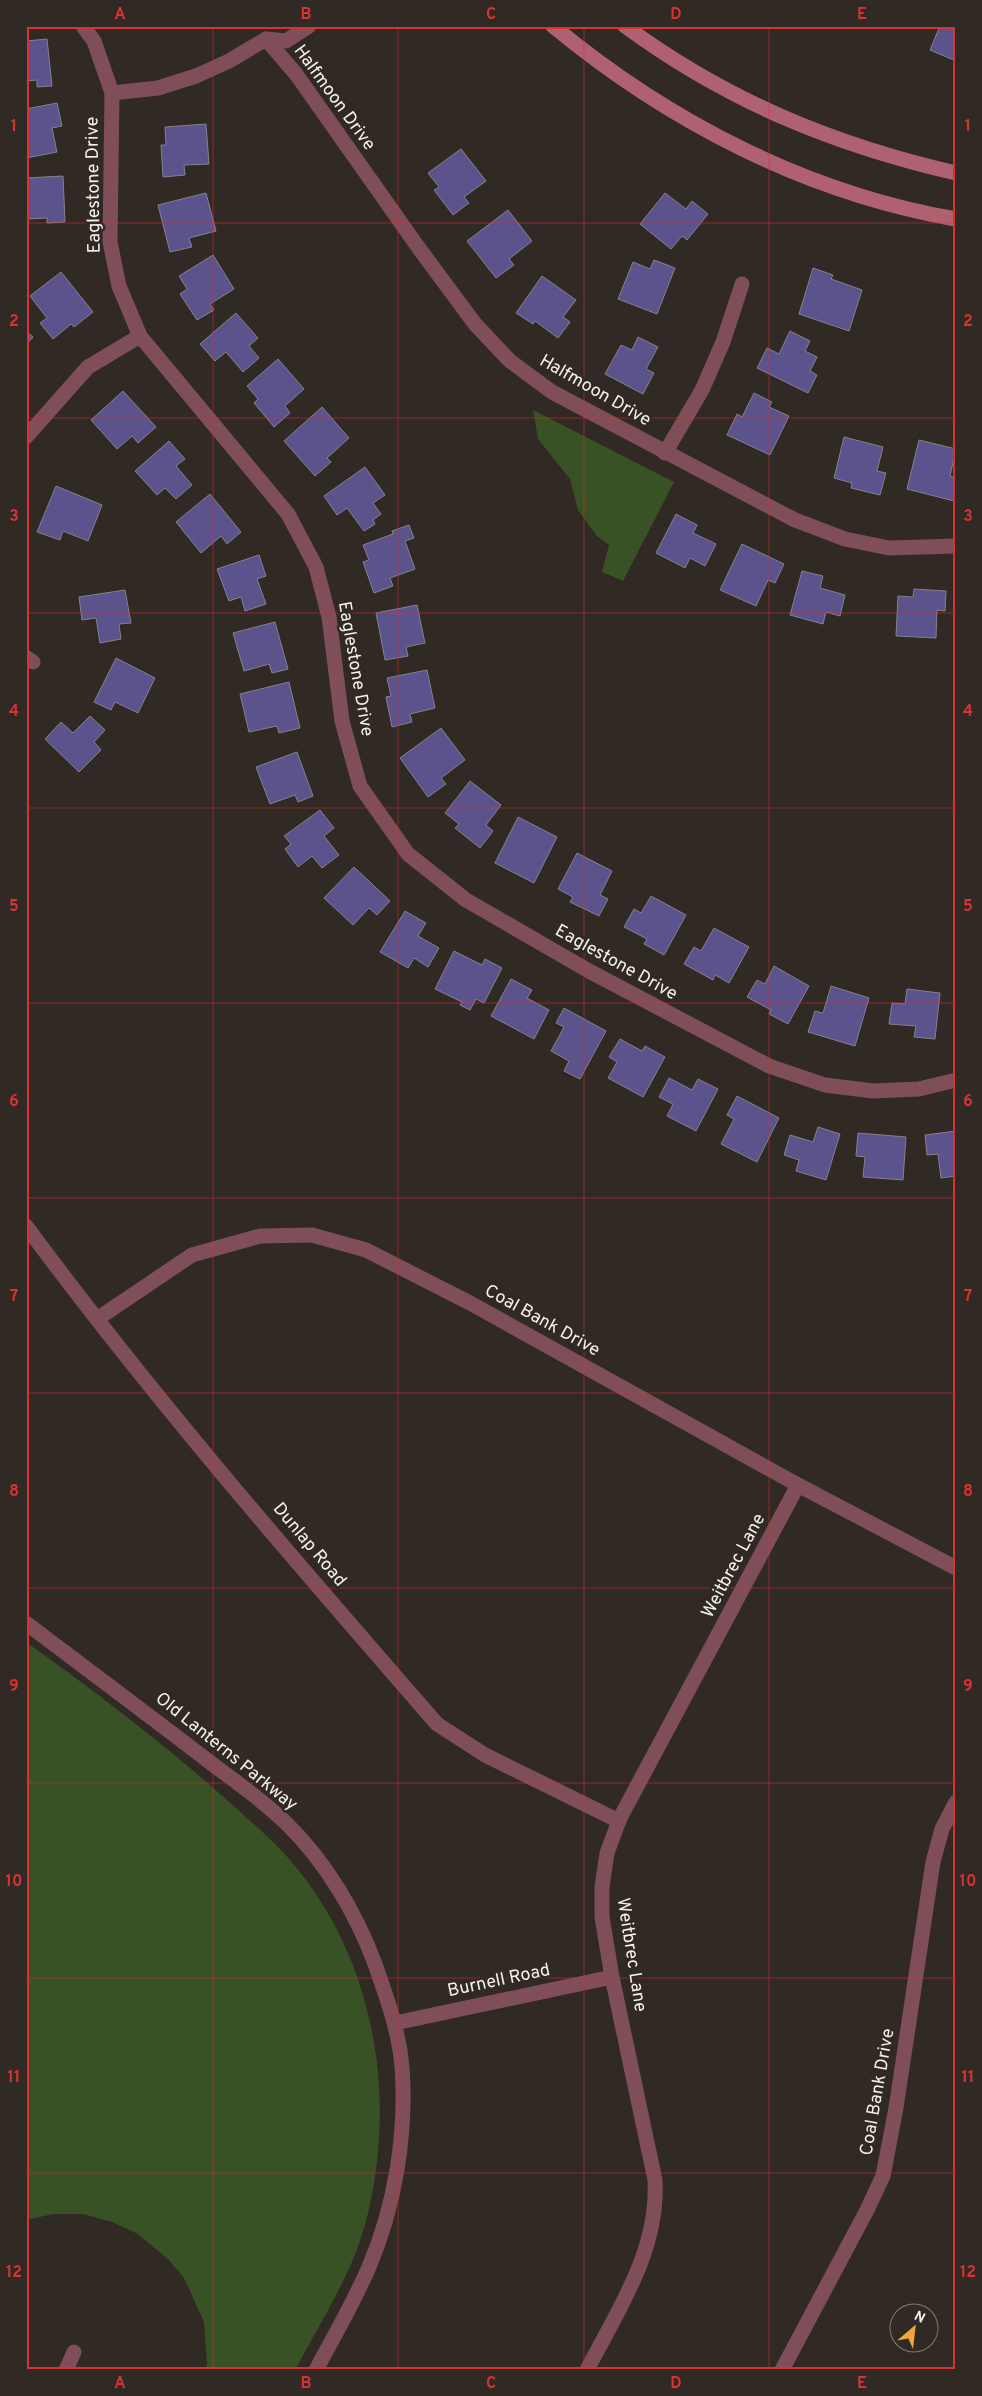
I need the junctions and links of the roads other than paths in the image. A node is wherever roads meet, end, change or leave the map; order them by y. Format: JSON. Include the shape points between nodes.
{"nodes":[{"id":1,"x":83,"y":26,"type":"edge"},
{"id":2,"x":309,"y":26,"type":"edge"},
{"id":3,"x":553,"y":26,"type":"edge"},
{"id":4,"x":625,"y":26,"type":"edge"},
{"id":5,"x":267,"y":33,"type":"edge"},
{"id":6,"x":112,"y":93,"type":"junction"},
{"id":7,"x":956,"y":174,"type":"edge"},
{"id":8,"x":956,"y":219,"type":"edge"},
{"id":9,"x":742,"y":284,"type":"dead end"},
{"id":10,"x":140,"y":336,"type":"junction"},
{"id":11,"x":26,"y":437,"type":"edge"},
{"id":12,"x":665,"y":453,"type":"junction"},
{"id":13,"x":956,"y":546,"type":"edge"},
{"id":14,"x":956,"y":1080,"type":"edge"},
{"id":15,"x":26,"y":1226,"type":"edge"},
{"id":16,"x":97,"y":1319,"type":"junction"},
{"id":17,"x":798,"y":1485,"type":"junction"},
{"id":18,"x":956,"y":1568,"type":"edge"},
{"id":19,"x":26,"y":1624,"type":"edge"},
{"id":20,"x":956,"y":1802,"type":"edge"},
{"id":21,"x":619,"y":1821,"type":"junction"},
{"id":22,"x":612,"y":1977,"type":"junction"},
{"id":23,"x":395,"y":2023,"type":"junction"},
{"id":24,"x":74,"y":2352,"type":"dead end"},
{"id":25,"x":66,"y":2370,"type":"edge"},
{"id":26,"x":316,"y":2370,"type":"edge"},
{"id":27,"x":586,"y":2370,"type":"edge"},
{"id":28,"x":782,"y":2370,"type":"edge"}],
"edges":[{"from":1,"to":6,"type":"street","name":"Eaglestone Drive","via":[[94,41]]},
{"from":2,"to":5,"type":"street","via":[[286,41]]},
{"from":3,"to":8,"type":"main road","via":[[610,71],[666,108],[755,155],[848,192]]},
{"from":4,"to":7,"type":"main road","via":[[689,70],[773,114],[862,149]]},
{"from":5,"to":6,"type":"street","via":[[229,62],[196,76],[158,88]]},
{"from":5,"to":12,"type":"street","name":"Halfmoon Drive","via":[[475,324],[510,361],[552,392]]},
{"from":6,"to":10,"type":"street","name":"Eaglestone Drive","via":[[110,242],[119,286]]},
{"from":9,"to":12,"type":"street","via":[[723,342],[702,390]]},
{"from":10,"to":11,"type":"street","via":[[88,367]]},
{"from":10,"to":14,"type":"street","name":"Eaglestone Drive","via":[[288,514],[316,567],[329,617],[342,721],[360,786],[408,854],[466,900],[589,971],[769,1066],[825,1085],[872,1090],[919,1089]]},
{"from":12,"to":13,"type":"street","name":"Halfmoon Drive","via":[[794,520],[845,539],[890,548]]},
{"from":15,"to":16,"type":"street","name":"Dunlap Road"},
{"from":16,"to":17,"type":"street","name":"Coal Bank Drive","via":[[192,1255],[260,1236],[312,1235],[366,1250],[470,1303]]},
{"from":16,"to":21,"type":"street","name":"Dunlap Road","via":[[437,1724],[485,1755]]},
{"from":17,"to":18,"type":"street","name":"Coal Bank Drive"},
{"from":17,"to":21,"type":"street","name":"Weitbrec Lane"},
{"from":19,"to":23,"type":"street","name":"Old Lanterns Parkway","via":[[135,1703],[251,1792],[288,1825],[314,1855],[347,1904],[368,1947]]},
{"from":20,"to":28,"type":"street","name":"Coal Bank Drive","via":[[942,1829],[933,1862],[883,2176]]},
{"from":21,"to":22,"type":"street","name":"Weitbrec Lane","via":[[607,1853],[602,1887],[602,1916]]},
{"from":22,"to":23,"type":"street","name":"Burnell Road"},
{"from":22,"to":27,"type":"street","name":"Weitbrec Lane","via":[[655,2180],[656,2200],[641,2265]]},
{"from":23,"to":26,"type":"street","name":"Old Lanterns Parkway","via":[[402,2066],[403,2115],[396,2173],[369,2266]]},
{"from":24,"to":25,"type":"street"}]}
